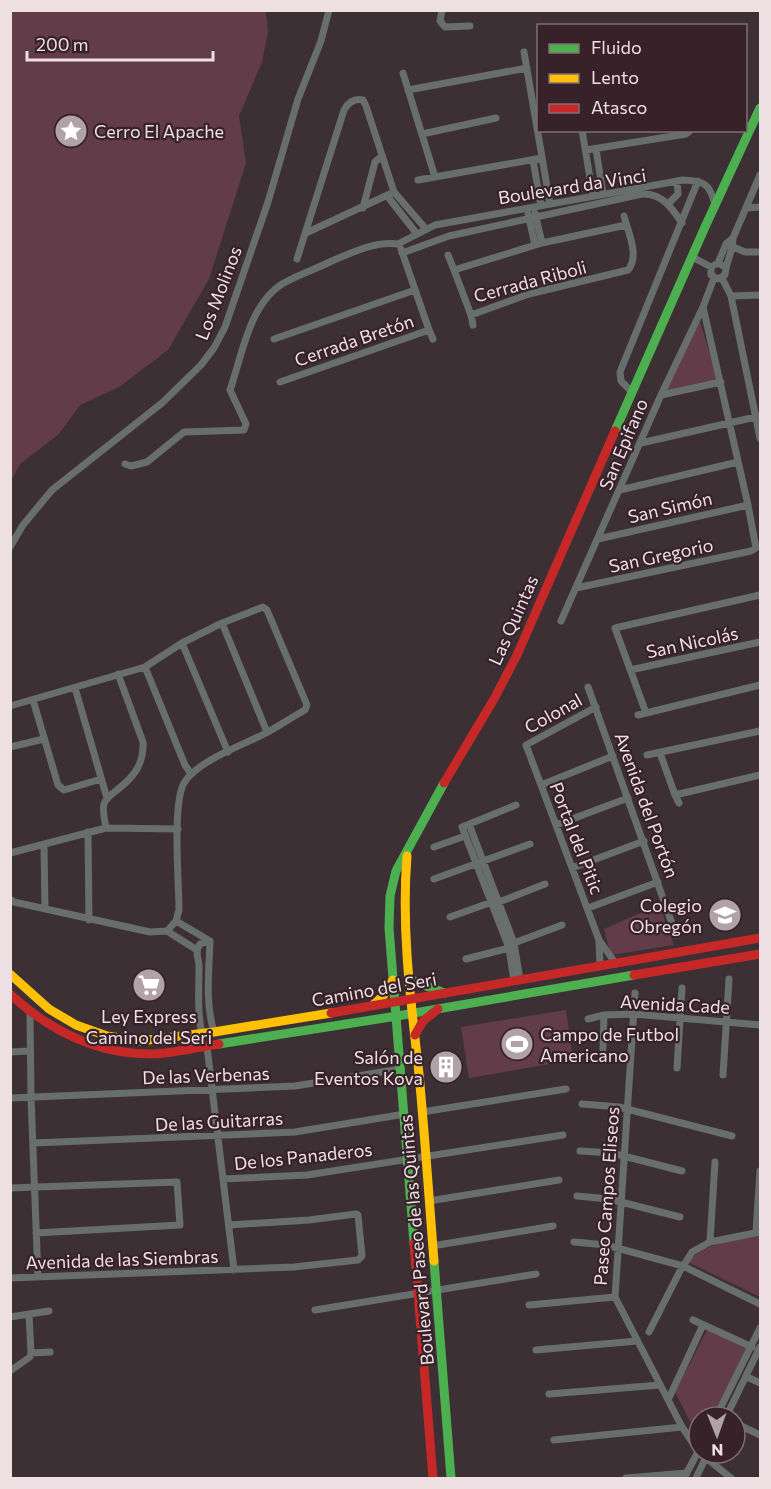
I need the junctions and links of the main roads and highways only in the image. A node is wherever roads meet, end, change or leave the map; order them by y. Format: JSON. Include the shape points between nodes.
{"nodes":[{"id":1,"x":760,"y":108,"type":"edge"},
{"id":2,"x":407,"y":852,"type":"junction"},
{"id":3,"x":760,"y":938,"type":"edge"},
{"id":4,"x":760,"y":954,"type":"edge"},
{"id":5,"x":10,"y":974,"type":"edge"},
{"id":6,"x":409,"y":979,"type":"junction"},
{"id":7,"x":393,"y":980,"type":"junction"},
{"id":8,"x":10,"y":994,"type":"edge"},
{"id":9,"x":444,"y":994,"type":"junction"},
{"id":10,"x":411,"y":1000,"type":"junction"},
{"id":11,"x":14,"y":1002,"type":"edge"},
{"id":12,"x":396,"y":1002,"type":"junction"},
{"id":13,"x":371,"y":1006,"type":"junction"},
{"id":14,"x":439,"y":1008,"type":"junction"},
{"id":15,"x":412,"y":1013,"type":"junction"},
{"id":16,"x":397,"y":1016,"type":"junction"},
{"id":17,"x":416,"y":1035,"type":"junction"},
{"id":18,"x":434,"y":1479,"type":"edge"},
{"id":19,"x":451,"y":1479,"type":"edge"}],
"edges":[{"from":1,"to":2,"type":"main road","name":"Las Quintas","via":[[507,675]]},
{"from":2,"to":6,"type":"main road","name":"Las Quintas","via":[[404,891]]},
{"from":2,"to":7,"type":"main road","name":"Las Quintas","via":[[396,871],[390,897]]},
{"from":3,"to":9,"type":"main road","name":"Camino del Seri"},
{"from":4,"to":14,"type":"main road","name":"Camino del Seri"},
{"from":5,"to":13,"type":"main road","name":"Camino del Seri","via":[[49,1009],[76,1025],[107,1036],[140,1041]]},
{"from":6,"to":9,"type":"main road"},
{"from":6,"to":10,"type":"main road","name":"Las Quintas"},
{"from":7,"to":12,"type":"main road","name":"Las Quintas"},
{"from":7,"to":13,"type":"main road"},
{"from":8,"to":11,"type":"main road","name":"Camino del Seri"},
{"from":9,"to":10,"type":"main road","name":"Camino del Seri"},
{"from":10,"to":12,"type":"main road","name":"Camino del Seri"},
{"from":10,"to":15,"type":"main road","name":"Boulevard Paseo de las Quintas"},
{"from":11,"to":16,"type":"main road","name":"Camino del Seri","via":[[67,1036],[90,1045],[152,1054]]},
{"from":12,"to":13,"type":"main road","name":"Camino del Seri"},
{"from":12,"to":16,"type":"main road","name":"Boulevard Paseo de las Quintas"},
{"from":14,"to":15,"type":"main road","name":"Camino del Seri"},
{"from":14,"to":17,"type":"main road","via":[[423,1021]]},
{"from":15,"to":16,"type":"main road","name":"Camino del Seri"},
{"from":15,"to":17,"type":"main road","name":"Boulevard Paseo de las Quintas"},
{"from":16,"to":18,"type":"main road","name":"Boulevard Paseo de las Quintas"},
{"from":17,"to":19,"type":"main road","name":"Boulevard Paseo de las Quintas"}]}
